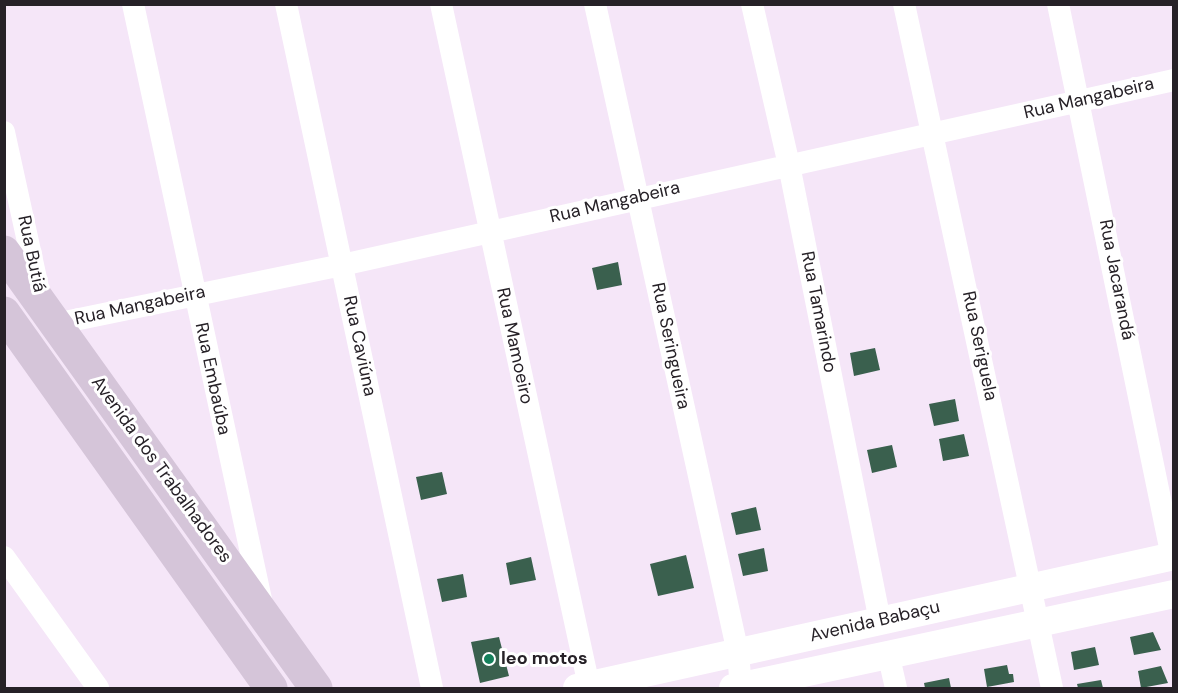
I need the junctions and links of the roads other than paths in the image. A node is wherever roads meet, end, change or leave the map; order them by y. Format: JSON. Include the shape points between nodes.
{"nodes":[{"id":1,"x":133,"y":4,"type":"edge"},
{"id":2,"x":286,"y":4,"type":"edge"},
{"id":3,"x":441,"y":4,"type":"edge"},
{"id":4,"x":594,"y":4,"type":"edge"},
{"id":5,"x":752,"y":4,"type":"edge"},
{"id":6,"x":904,"y":4,"type":"edge"},
{"id":7,"x":1058,"y":4,"type":"edge"},
{"id":8,"x":1173,"y":80,"type":"edge"},
{"id":9,"x":1080,"y":101,"type":"junction"},
{"id":10,"x":4,"y":132,"type":"edge"},
{"id":11,"x":933,"y":133,"type":"junction"},
{"id":12,"x":789,"y":165,"type":"junction"},
{"id":13,"x":637,"y":198,"type":"junction"},
{"id":14,"x":489,"y":232,"type":"junction"},
{"id":15,"x":4,"y":252,"type":"edge"},
{"id":16,"x":342,"y":265,"type":"junction"},
{"id":17,"x":194,"y":295,"type":"junction"},
{"id":18,"x":4,"y":313,"type":"edge"},
{"id":19,"x":48,"y":315,"type":"junction"},
{"id":20,"x":1173,"y":556,"type":"edge"},
{"id":21,"x":4,"y":557,"type":"edge"},
{"id":22,"x":1030,"y":587,"type":"junction"},
{"id":23,"x":1173,"y":594,"type":"edge"},
{"id":24,"x":264,"y":613,"type":"junction"},
{"id":25,"x":880,"y":621,"type":"junction"},
{"id":26,"x":1038,"y":622,"type":"junction"},
{"id":27,"x":738,"y":653,"type":"junction"},
{"id":28,"x":888,"y":653,"type":"junction"},
{"id":29,"x":583,"y":687,"type":"edge"},
{"id":30,"x":98,"y":688,"type":"edge"},
{"id":31,"x":271,"y":688,"type":"edge"},
{"id":32,"x":316,"y":688,"type":"edge"},
{"id":33,"x":432,"y":688,"type":"edge"},
{"id":34,"x":738,"y":688,"type":"edge"},
{"id":35,"x":896,"y":688,"type":"edge"},
{"id":36,"x":1052,"y":688,"type":"edge"}],
"edges":[{"from":1,"to":17,"type":"street","name":"Rua Embaúba"},
{"from":2,"to":16,"type":"street","name":"Rua Caviúna"},
{"from":3,"to":14,"type":"street","name":"Rua Mamoeiro"},
{"from":4,"to":13,"type":"street","name":"Rua Seringueira"},
{"from":5,"to":12,"type":"street","name":"Rua Tamarindo"},
{"from":6,"to":11,"type":"street","name":"Rua Seriguela"},
{"from":7,"to":9,"type":"street","name":"Rua Jacarandá"},
{"from":8,"to":9,"type":"street","name":"Rua Mangabeira"},
{"from":9,"to":11,"type":"street","name":"Rua Mangabeira"},
{"from":9,"to":20,"type":"street","name":"Rua Jacarandá"},
{"from":10,"to":19,"type":"street","name":"Rua Butiá"},
{"from":11,"to":12,"type":"street","name":"Rua Mangabeira"},
{"from":11,"to":22,"type":"street","name":"Rua Seriguela"},
{"from":12,"to":13,"type":"street","name":"Rua Mangabeira"},
{"from":12,"to":25,"type":"street","name":"Rua Tamarindo"},
{"from":13,"to":14,"type":"street","name":"Rua Mangabeira"},
{"from":13,"to":27,"type":"street","name":"Rua Seringueira"},
{"from":14,"to":16,"type":"street","name":"Rua Mangabeira"},
{"from":14,"to":29,"type":"street","name":"Rua Mamoeiro"},
{"from":15,"to":19,"type":"main road","name":"Avenida dos Trabalhadores"},
{"from":16,"to":17,"type":"street","name":"Rua Mangabeira"},
{"from":16,"to":33,"type":"street","name":"Rua Caviúna"},
{"from":17,"to":19,"type":"street","name":"Rua Mangabeira"},
{"from":17,"to":24,"type":"street","name":"Rua Embaúba"},
{"from":18,"to":31,"type":"main road","name":"Avenida dos Trabalhadores"},
{"from":19,"to":24,"type":"main road","name":"Avenida dos Trabalhadores"},
{"from":20,"to":22,"type":"street","name":"Avenida Babaçu"},
{"from":21,"to":30,"type":"street"},
{"from":22,"to":25,"type":"street","name":"Avenida Babaçu"},
{"from":22,"to":26,"type":"street","name":"Rua Seriguela"},
{"from":23,"to":26,"type":"street","name":"Avenida Babaçu"},
{"from":24,"to":32,"type":"main road","name":"Avenida dos Trabalhadores"},
{"from":25,"to":27,"type":"street","name":"Avenida Babaçu"},
{"from":26,"to":28,"type":"street","name":"Avenida Babaçu"},
{"from":26,"to":36,"type":"street","name":"Rua Seriguela"},
{"from":27,"to":29,"type":"street","name":"Avenida Babaçu"},
{"from":27,"to":34,"type":"street","name":"Rua Seringueira"},
{"from":28,"to":34,"type":"street","name":"Avenida Babaçu"},
{"from":28,"to":35,"type":"street"}]}
